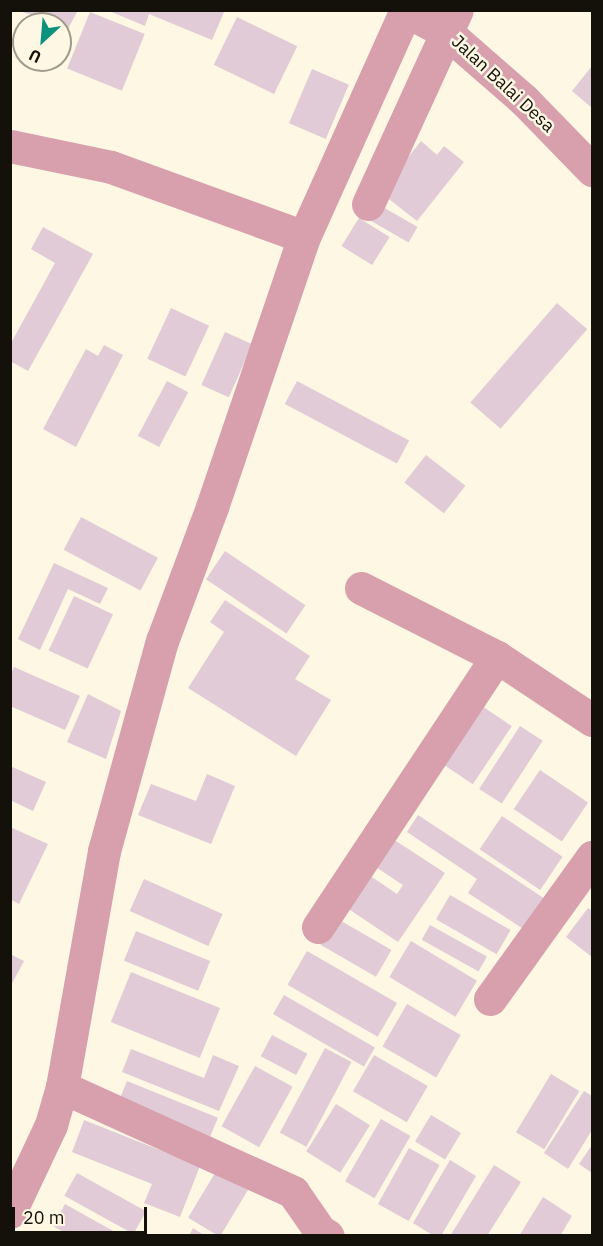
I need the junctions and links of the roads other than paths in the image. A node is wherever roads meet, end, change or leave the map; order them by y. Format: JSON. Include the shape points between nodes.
{"nodes":[{"id":1,"x":405,"y":11,"type":"edge"},
{"id":2,"x":452,"y":21,"type":"edge"},
{"id":3,"x":10,"y":146,"type":"edge"},
{"id":4,"x":592,"y":170,"type":"edge"},
{"id":5,"x":368,"y":204,"type":"dead end"},
{"id":6,"x":304,"y":237,"type":"junction"},
{"id":7,"x":361,"y":588,"type":"dead end"},
{"id":8,"x":497,"y":657,"type":"junction"},
{"id":9,"x":592,"y":720,"type":"edge"},
{"id":10,"x":592,"y":857,"type":"edge"},
{"id":11,"x":318,"y":927,"type":"dead end"},
{"id":12,"x":490,"y":999,"type":"dead end"},
{"id":13,"x":62,"y":1087,"type":"junction"},
{"id":14,"x":10,"y":1212,"type":"edge"},
{"id":15,"x":328,"y":1236,"type":"edge"}],
"edges":[{"from":1,"to":2,"type":"street","name":"Jalan Balai Desa"},
{"from":1,"to":6,"type":"street"},
{"from":2,"to":4,"type":"street","name":"Jalan Balai Desa"},
{"from":2,"to":5,"type":"street"},
{"from":3,"to":6,"type":"street","via":[[111,167]]},
{"from":6,"to":13,"type":"street","via":[[162,641],[104,851]]},
{"from":7,"to":8,"type":"street"},
{"from":8,"to":9,"type":"street"},
{"from":8,"to":11,"type":"street"},
{"from":10,"to":12,"type":"street"},
{"from":13,"to":14,"type":"street","via":[[51,1125]]},
{"from":13,"to":15,"type":"street","via":[[293,1192],[320,1231]]}]}
